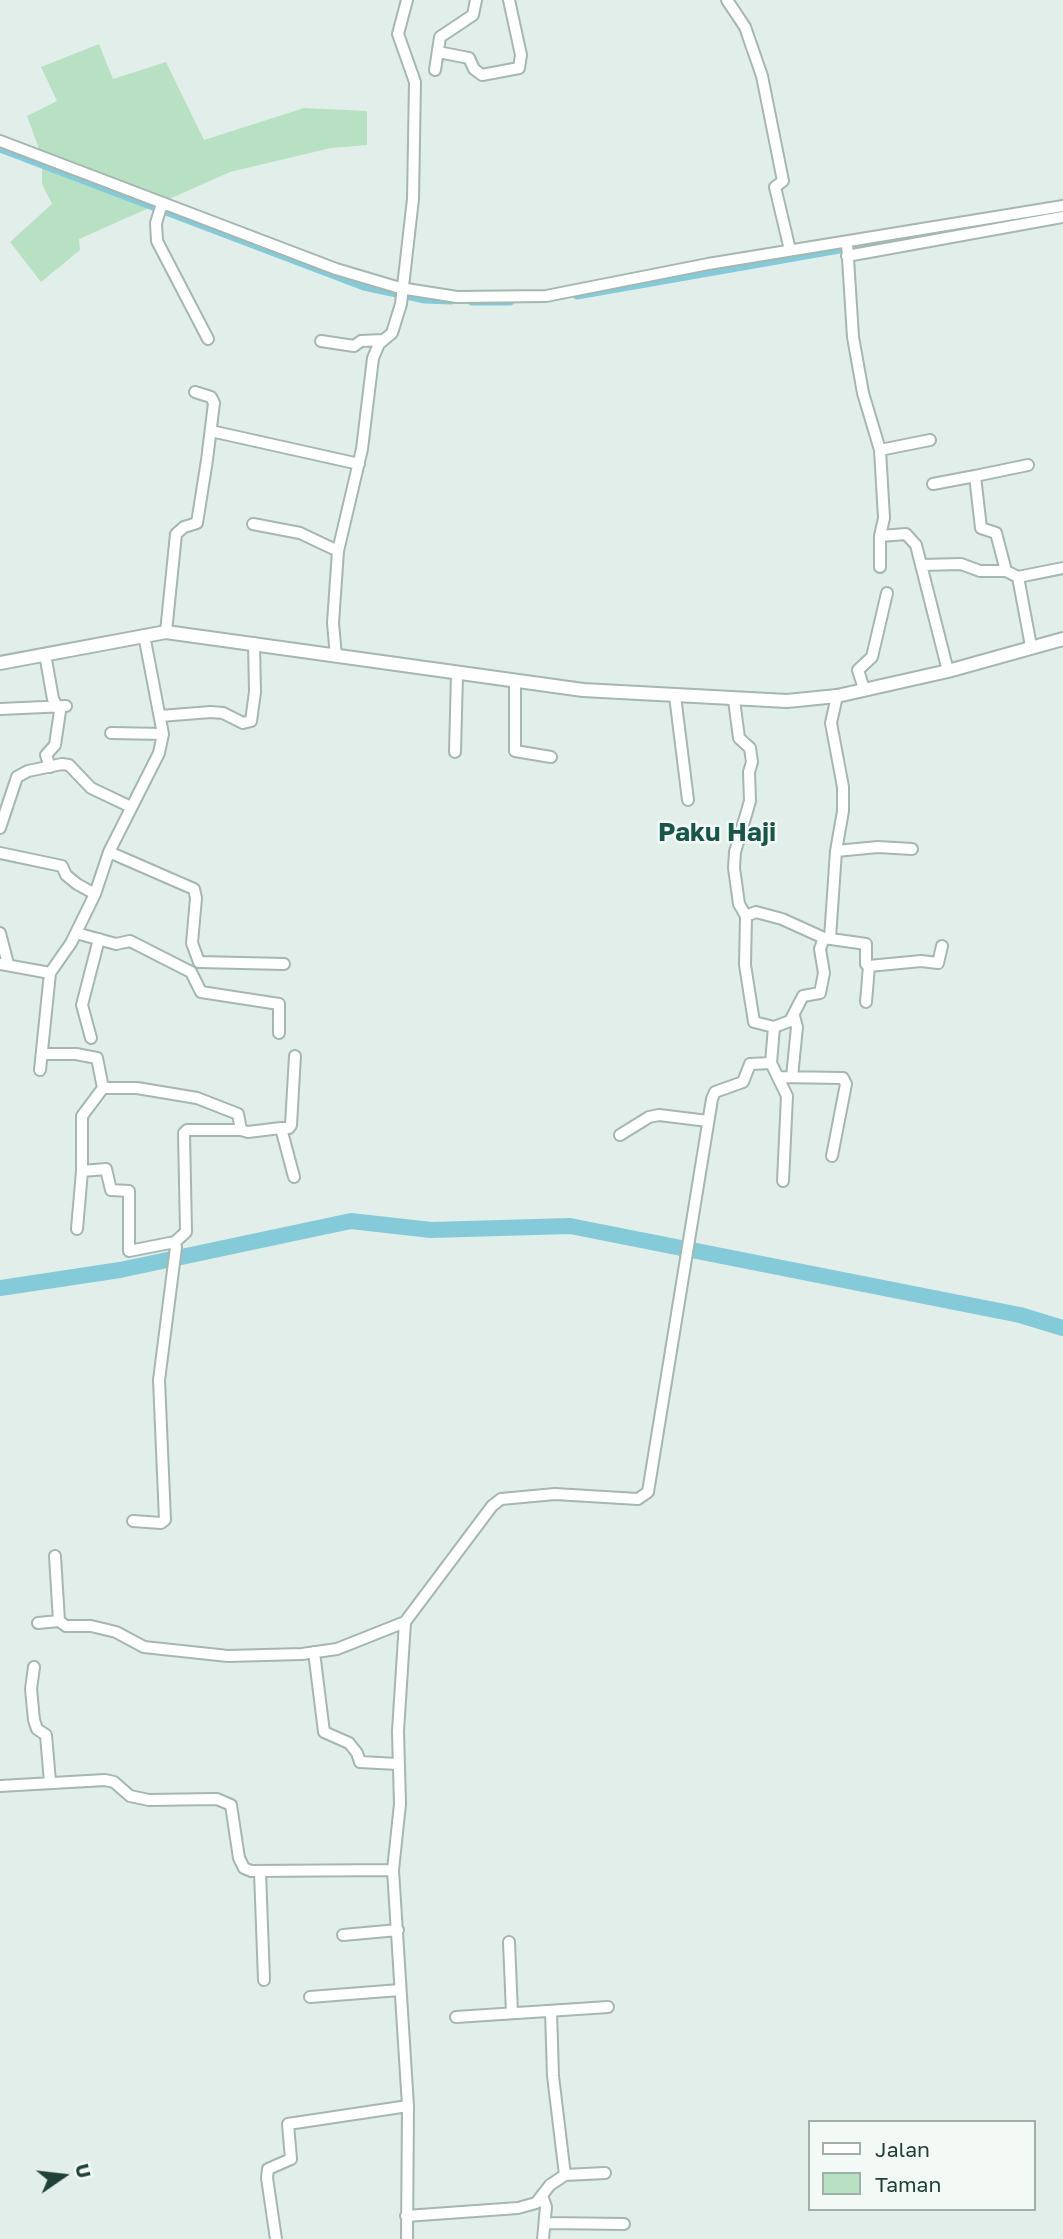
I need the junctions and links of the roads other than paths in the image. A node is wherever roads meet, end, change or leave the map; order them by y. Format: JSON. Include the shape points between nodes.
{"nodes":[{"id":1,"x":407,"y":0,"type":"edge"},
{"id":2,"x":476,"y":0,"type":"edge"},
{"id":3,"x":509,"y":0,"type":"edge"},
{"id":4,"x":727,"y":0,"type":"edge"},
{"id":5,"x":438,"y":52,"type":"junction"},
{"id":6,"x":435,"y":70,"type":"dead end"},
{"id":7,"x":0,"y":141,"type":"edge"},
{"id":8,"x":1063,"y":206,"type":"edge"},
{"id":9,"x":161,"y":210,"type":"junction"},
{"id":10,"x":1063,"y":217,"type":"edge"},
{"id":11,"x":790,"y":250,"type":"junction"},
{"id":12,"x":847,"y":250,"type":"junction"},
{"id":13,"x":401,"y":294,"type":"junction"},
{"id":14,"x":208,"y":339,"type":"dead end"},
{"id":15,"x":383,"y":340,"type":"junction"},
{"id":16,"x":321,"y":341,"type":"dead end"},
{"id":17,"x":195,"y":392,"type":"dead end"},
{"id":18,"x":211,"y":431,"type":"junction"},
{"id":19,"x":930,"y":440,"type":"dead end"},
{"id":20,"x":880,"y":450,"type":"junction"},
{"id":21,"x":359,"y":464,"type":"junction"},
{"id":22,"x":1028,"y":466,"type":"dead end"},
{"id":23,"x":975,"y":476,"type":"junction"},
{"id":24,"x":933,"y":484,"type":"dead end"},
{"id":25,"x":253,"y":524,"type":"dead end"},
{"id":26,"x":880,"y":536,"type":"junction"},
{"id":27,"x":338,"y":551,"type":"junction"},
{"id":28,"x":922,"y":565,"type":"junction"},
{"id":29,"x":880,"y":567,"type":"dead end"},
{"id":30,"x":1063,"y":568,"type":"edge"},
{"id":31,"x":1006,"y":571,"type":"junction"},
{"id":32,"x":1018,"y":577,"type":"junction"},
{"id":33,"x":887,"y":593,"type":"dead end"},
{"id":34,"x":166,"y":632,"type":"junction"},
{"id":35,"x":144,"y":635,"type":"junction"},
{"id":36,"x":1063,"y":639,"type":"edge"},
{"id":37,"x":254,"y":643,"type":"junction"},
{"id":38,"x":1031,"y":646,"type":"junction"},
{"id":39,"x":46,"y":654,"type":"junction"},
{"id":40,"x":336,"y":656,"type":"junction"},
{"id":41,"x":0,"y":663,"type":"edge"},
{"id":42,"x":948,"y":671,"type":"junction"},
{"id":43,"x":457,"y":674,"type":"junction"},
{"id":44,"x":515,"y":681,"type":"junction"},
{"id":45,"x":864,"y":689,"type":"junction"},
{"id":46,"x":675,"y":696,"type":"junction"},
{"id":47,"x":837,"y":696,"type":"junction"},
{"id":48,"x":734,"y":700,"type":"junction"},
{"id":49,"x":62,"y":706,"type":"junction"},
{"id":50,"x":0,"y":709,"type":"edge"},
{"id":51,"x":160,"y":716,"type":"junction"},
{"id":52,"x":111,"y":733,"type":"dead end"},
{"id":53,"x":163,"y":734,"type":"junction"},
{"id":54,"x":454,"y":752,"type":"dead end"},
{"id":55,"x":551,"y":757,"type":"dead end"},
{"id":56,"x":50,"y":767,"type":"junction"},
{"id":57,"x":688,"y":800,"type":"dead end"},
{"id":58,"x":4,"y":803,"type":"edge"},
{"id":59,"x":131,"y":807,"type":"junction"},
{"id":60,"x":0,"y":828,"type":"edge"},
{"id":61,"x":912,"y":849,"type":"dead end"},
{"id":62,"x":836,"y":850,"type":"junction"},
{"id":63,"x":109,"y":852,"type":"junction"},
{"id":64,"x":0,"y":853,"type":"edge"},
{"id":65,"x":95,"y":894,"type":"junction"},
{"id":66,"x":746,"y":916,"type":"junction"},
{"id":67,"x":0,"y":933,"type":"edge"},
{"id":68,"x":76,"y":933,"type":"junction"},
{"id":69,"x":827,"y":938,"type":"junction"},
{"id":70,"x":99,"y":939,"type":"junction"},
{"id":71,"x":942,"y":946,"type":"dead end"},
{"id":72,"x":194,"y":956,"type":"junction"},
{"id":73,"x":4,"y":964,"type":"edge"},
{"id":74,"x":284,"y":964,"type":"dead end"},
{"id":75,"x":869,"y":966,"type":"junction"},
{"id":76,"x":191,"y":972,"type":"junction"},
{"id":77,"x":50,"y":973,"type":"junction"},
{"id":78,"x":866,"y":1002,"type":"dead end"},
{"id":79,"x":794,"y":1016,"type":"junction"},
{"id":80,"x":774,"y":1027,"type":"junction"},
{"id":81,"x":279,"y":1033,"type":"dead end"},
{"id":82,"x":92,"y":1038,"type":"dead end"},
{"id":83,"x":42,"y":1054,"type":"junction"},
{"id":84,"x":295,"y":1056,"type":"dead end"},
{"id":85,"x":771,"y":1063,"type":"junction"},
{"id":86,"x":40,"y":1070,"type":"dead end"},
{"id":87,"x":779,"y":1077,"type":"junction"},
{"id":88,"x":792,"y":1077,"type":"junction"},
{"id":89,"x":103,"y":1088,"type":"junction"},
{"id":90,"x":708,"y":1121,"type":"junction"},
{"id":91,"x":281,"y":1128,"type":"junction"},
{"id":92,"x":241,"y":1130,"type":"junction"},
{"id":93,"x":620,"y":1135,"type":"dead end"},
{"id":94,"x":832,"y":1156,"type":"dead end"},
{"id":95,"x":82,"y":1171,"type":"junction"},
{"id":96,"x":294,"y":1177,"type":"dead end"},
{"id":97,"x":783,"y":1181,"type":"dead end"},
{"id":98,"x":77,"y":1229,"type":"dead end"},
{"id":99,"x":175,"y":1245,"type":"junction"},
{"id":100,"x":133,"y":1521,"type":"dead end"},
{"id":101,"x":55,"y":1556,"type":"dead end"},
{"id":102,"x":60,"y":1621,"type":"junction"},
{"id":103,"x":405,"y":1622,"type":"junction"},
{"id":104,"x":38,"y":1623,"type":"dead end"},
{"id":105,"x":314,"y":1652,"type":"junction"},
{"id":106,"x":34,"y":1667,"type":"dead end"},
{"id":107,"x":398,"y":1764,"type":"junction"},
{"id":108,"x":50,"y":1782,"type":"junction"},
{"id":109,"x":0,"y":1786,"type":"edge"},
{"id":110,"x":393,"y":1870,"type":"junction"},
{"id":111,"x":260,"y":1872,"type":"junction"},
{"id":112,"x":398,"y":1930,"type":"junction"},
{"id":113,"x":343,"y":1935,"type":"dead end"},
{"id":114,"x":509,"y":1942,"type":"dead end"},
{"id":115,"x":264,"y":1980,"type":"dead end"},
{"id":116,"x":400,"y":1990,"type":"junction"},
{"id":117,"x":310,"y":1997,"type":"dead end"},
{"id":118,"x":608,"y":2007,"type":"dead end"},
{"id":119,"x":551,"y":2011,"type":"junction"},
{"id":120,"x":512,"y":2013,"type":"junction"},
{"id":121,"x":456,"y":2017,"type":"dead end"},
{"id":122,"x":408,"y":2106,"type":"junction"},
{"id":123,"x":605,"y":2174,"type":"dead end"},
{"id":124,"x":565,"y":2175,"type":"junction"},
{"id":125,"x":542,"y":2195,"type":"junction"},
{"id":126,"x":406,"y":2216,"type":"junction"},
{"id":127,"x":546,"y":2223,"type":"junction"},
{"id":128,"x":624,"y":2224,"type":"dead end"},
{"id":129,"x":276,"y":2239,"type":"edge"},
{"id":130,"x":407,"y":2239,"type":"edge"},
{"id":131,"x":543,"y":2239,"type":"edge"}],
"edges":[{"from":1,"to":13,"type":"street","via":[[398,34],[415,82],[416,143]]},
{"from":2,"to":5,"type":"street","via":[[473,15],[440,37]]},
{"from":3,"to":5,"type":"street","via":[[521,55],[519,68],[482,75],[468,58]]},
{"from":4,"to":11,"type":"street","via":[[745,27],[762,76],[783,181],[775,187]]},
{"from":5,"to":6,"type":"street"},
{"from":7,"to":9,"type":"street"},
{"from":8,"to":12,"type":"street"},
{"from":9,"to":13,"type":"street"},
{"from":9,"to":14,"type":"street","via":[[157,241]]},
{"from":10,"to":12,"type":"street"},
{"from":11,"to":12,"type":"street"},
{"from":11,"to":13,"type":"street","via":[[546,296]]},
{"from":12,"to":20,"type":"street","via":[[853,337]]},
{"from":13,"to":15,"type":"street","via":[[392,333]]},
{"from":15,"to":16,"type":"street","via":[[354,346]]},
{"from":15,"to":21,"type":"street","via":[[373,358]]},
{"from":17,"to":18,"type":"street","via":[[213,400]]},
{"from":18,"to":21,"type":"street"},
{"from":18,"to":34,"type":"street","via":[[198,519],[176,534]]},
{"from":19,"to":20,"type":"street"},
{"from":20,"to":26,"type":"street","via":[[884,518]]},
{"from":21,"to":27,"type":"street"},
{"from":22,"to":23,"type":"street"},
{"from":23,"to":24,"type":"street"},
{"from":23,"to":31,"type":"street","via":[[981,528],[996,533]]},
{"from":25,"to":27,"type":"street","via":[[300,533]]},
{"from":26,"to":28,"type":"street","via":[[906,534],[916,545]]},
{"from":26,"to":29,"type":"street"},
{"from":27,"to":40,"type":"street","via":[[333,623]]},
{"from":28,"to":31,"type":"street","via":[[961,564],[980,571]]},
{"from":28,"to":42,"type":"street"},
{"from":30,"to":32,"type":"street"},
{"from":31,"to":32,"type":"street"},
{"from":32,"to":38,"type":"street"},
{"from":33,"to":45,"type":"street","via":[[872,657],[858,670]]},
{"from":34,"to":35,"type":"street"},
{"from":34,"to":37,"type":"street"},
{"from":35,"to":39,"type":"street"},
{"from":35,"to":51,"type":"street"},
{"from":36,"to":38,"type":"street"},
{"from":37,"to":40,"type":"street"},
{"from":37,"to":51,"type":"street","via":[[251,721],[243,723],[211,712]]},
{"from":38,"to":42,"type":"street"},
{"from":39,"to":41,"type":"street"},
{"from":39,"to":49,"type":"street","via":[[53,699]]},
{"from":40,"to":43,"type":"street"},
{"from":42,"to":45,"type":"street"},
{"from":43,"to":44,"type":"street"},
{"from":43,"to":54,"type":"street"},
{"from":44,"to":46,"type":"street"},
{"from":44,"to":55,"type":"street","via":[[515,751]]},
{"from":45,"to":47,"type":"street"},
{"from":46,"to":48,"type":"street"},
{"from":46,"to":57,"type":"street"},
{"from":47,"to":48,"type":"street"},
{"from":47,"to":62,"type":"street","via":[[831,723],[842,777],[843,811]]},
{"from":48,"to":66,"type":"street","via":[[739,738],[750,748],[752,762],[750,801],[734,868],[739,904]]},
{"from":49,"to":50,"type":"street"},
{"from":49,"to":56,"type":"street","via":[[55,746],[46,755]]},
{"from":51,"to":53,"type":"street"},
{"from":52,"to":53,"type":"street"},
{"from":53,"to":59,"type":"street","via":[[159,753]]},
{"from":56,"to":58,"type":"street","via":[[17,777]]},
{"from":56,"to":59,"type":"street","via":[[69,765],[91,788]]},
{"from":58,"to":60,"type":"street"},
{"from":59,"to":63,"type":"street"},
{"from":61,"to":62,"type":"street"},
{"from":62,"to":69,"type":"street"},
{"from":63,"to":65,"type":"street"},
{"from":63,"to":72,"type":"street","via":[[194,890]]},
{"from":64,"to":65,"type":"street","via":[[62,866],[76,884]]},
{"from":65,"to":68,"type":"street"},
{"from":66,"to":69,"type":"street","via":[[753,912],[770,915]]},
{"from":66,"to":80,"type":"street","via":[[745,965],[753,1020],[758,1026]]},
{"from":67,"to":73,"type":"street"},
{"from":68,"to":70,"type":"street"},
{"from":68,"to":77,"type":"street"},
{"from":69,"to":75,"type":"street","via":[[866,944]]},
{"from":69,"to":79,"type":"street","via":[[820,949],[821,989],[818,994],[803,996]]},
{"from":70,"to":76,"type":"street","via":[[116,944],[130,941]]},
{"from":70,"to":82,"type":"street","via":[[82,1005]]},
{"from":71,"to":75,"type":"street","via":[[938,963]]},
{"from":72,"to":74,"type":"street","via":[[200,963]]},
{"from":72,"to":76,"type":"street"},
{"from":73,"to":77,"type":"street"},
{"from":75,"to":78,"type":"street"},
{"from":76,"to":81,"type":"street","via":[[201,992],[279,1004]]},
{"from":77,"to":83,"type":"street"},
{"from":79,"to":80,"type":"street"},
{"from":79,"to":88,"type":"street"},
{"from":80,"to":85,"type":"street"},
{"from":83,"to":86,"type":"street"},
{"from":83,"to":89,"type":"street","via":[[97,1058]]},
{"from":84,"to":91,"type":"street","via":[[291,1125]]},
{"from":85,"to":87,"type":"street"},
{"from":85,"to":90,"type":"street","via":[[750,1064],[743,1082],[715,1092]]},
{"from":87,"to":88,"type":"street"},
{"from":87,"to":97,"type":"street","via":[[787,1096]]},
{"from":88,"to":94,"type":"street","via":[[839,1076],[845,1080]]},
{"from":89,"to":92,"type":"street","via":[[137,1088],[197,1098],[238,1114]]},
{"from":89,"to":95,"type":"street","via":[[82,1116]]},
{"from":90,"to":93,"type":"street","via":[[659,1115]]},
{"from":90,"to":103,"type":"street","via":[[649,1492],[638,1499],[555,1494],[501,1499]]},
{"from":91,"to":92,"type":"street"},
{"from":91,"to":96,"type":"street"},
{"from":92,"to":99,"type":"street","via":[[184,1133],[186,1232]]},
{"from":95,"to":98,"type":"street"},
{"from":95,"to":99,"type":"street","via":[[106,1169],[111,1190],[129,1191],[129,1251]]},
{"from":99,"to":100,"type":"street","via":[[159,1380],[166,1520]]},
{"from":101,"to":102,"type":"street"},
{"from":102,"to":104,"type":"street"},
{"from":102,"to":105,"type":"street","via":[[66,1626],[116,1632],[144,1647],[186,1653]]},
{"from":103,"to":105,"type":"street","via":[[337,1649]]},
{"from":103,"to":107,"type":"street"},
{"from":105,"to":107,"type":"street","via":[[324,1732],[349,1743],[360,1762]]},
{"from":106,"to":108,"type":"street","via":[[33,1712],[37,1729],[46,1735]]},
{"from":107,"to":110,"type":"street","via":[[400,1804]]},
{"from":108,"to":109,"type":"street"},
{"from":108,"to":111,"type":"street","via":[[105,1780],[130,1796],[149,1800],[225,1800],[233,1810],[239,1858],[244,1868]]},
{"from":110,"to":111,"type":"street"},
{"from":110,"to":112,"type":"street"},
{"from":111,"to":115,"type":"street"},
{"from":112,"to":113,"type":"street"},
{"from":112,"to":116,"type":"street"},
{"from":114,"to":120,"type":"street"},
{"from":116,"to":117,"type":"street"},
{"from":116,"to":122,"type":"street"},
{"from":118,"to":119,"type":"street"},
{"from":119,"to":120,"type":"street"},
{"from":119,"to":124,"type":"street","via":[[553,2076]]},
{"from":120,"to":121,"type":"street"},
{"from":122,"to":126,"type":"street"},
{"from":122,"to":129,"type":"street","via":[[288,2124],[291,2159],[268,2169],[267,2178]]},
{"from":123,"to":124,"type":"street"},
{"from":124,"to":125,"type":"street"},
{"from":125,"to":126,"type":"street","via":[[536,2203],[518,2208]]},
{"from":125,"to":127,"type":"street"},
{"from":126,"to":130,"type":"street"},
{"from":127,"to":128,"type":"street"},
{"from":127,"to":131,"type":"street"}]}
